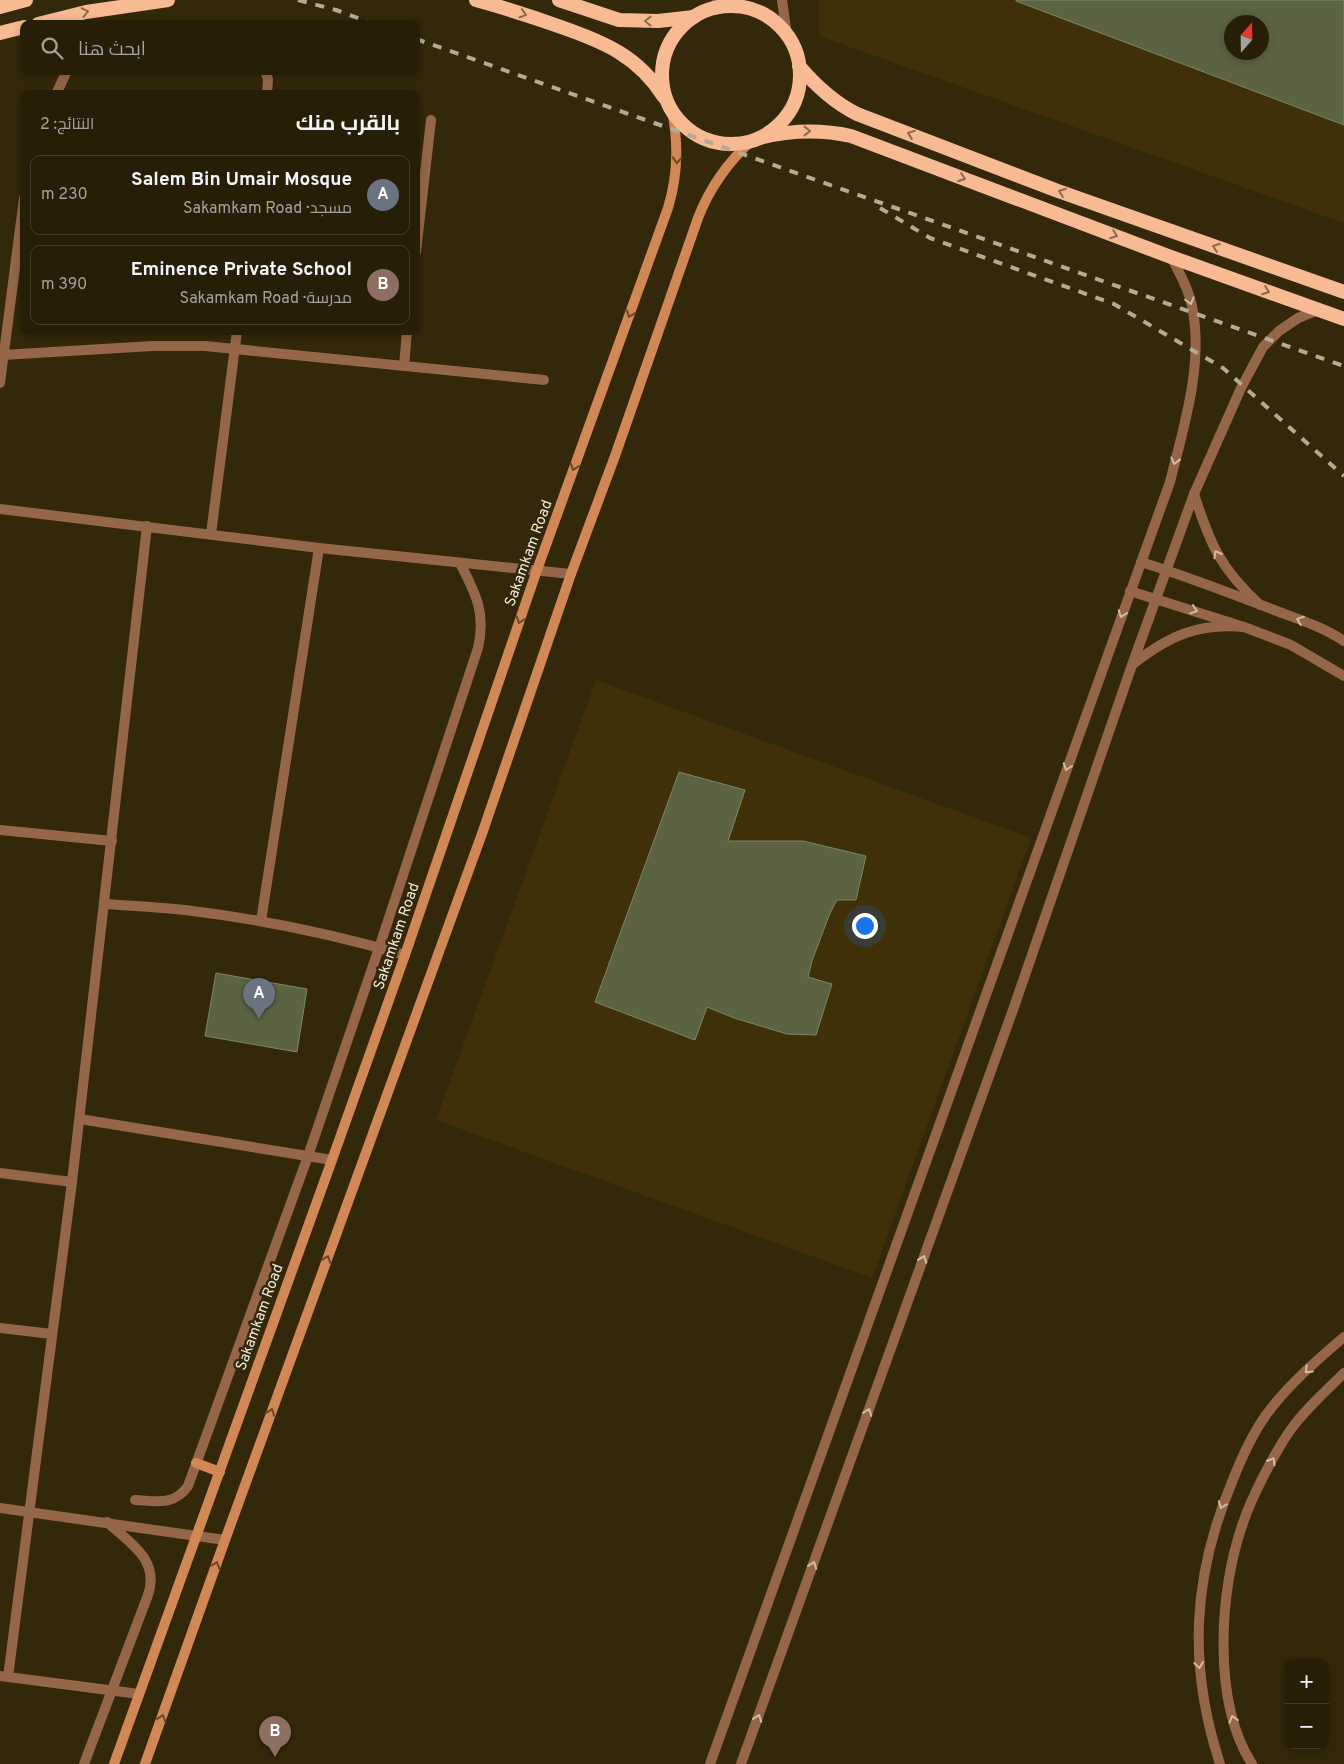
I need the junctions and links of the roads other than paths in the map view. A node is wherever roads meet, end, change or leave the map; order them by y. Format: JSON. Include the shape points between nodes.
{"nodes":[{"id":1,"x":26,"y":0,"type":"edge"},
{"id":2,"x":168,"y":0,"type":"edge"},
{"id":3,"x":476,"y":0,"type":"edge"},
{"id":4,"x":559,"y":0,"type":"edge"},
{"id":5,"x":721,"y":0,"type":"edge"},
{"id":6,"x":782,"y":0,"type":"edge"},
{"id":7,"x":0,"y":7,"type":"edge"},
{"id":8,"x":702,"y":14,"type":"junction"},
{"id":9,"x":54,"y":20,"type":"edge"},
{"id":10,"x":20,"y":28,"type":"edge"},
{"id":11,"x":0,"y":33,"type":"edge"},
{"id":12,"x":787,"y":36,"type":"junction"},
{"id":13,"x":799,"y":66,"type":"junction"},
{"id":14,"x":65,"y":75,"type":"edge"},
{"id":15,"x":267,"y":75,"type":"edge"},
{"id":16,"x":58,"y":90,"type":"edge"},
{"id":17,"x":267,"y":90,"type":"edge"},
{"id":18,"x":670,"y":107,"type":"junction"},
{"id":19,"x":431,"y":120,"type":"dead end"},
{"id":20,"x":756,"y":139,"type":"junction"},
{"id":21,"x":420,"y":217,"type":"edge"},
{"id":22,"x":20,"y":243,"type":"edge"},
{"id":23,"x":1171,"y":257,"type":"junction"},
{"id":24,"x":1344,"y":292,"type":"edge"},
{"id":25,"x":1318,"y":310,"type":"junction"},
{"id":26,"x":1344,"y":319,"type":"edge"},
{"id":27,"x":237,"y":335,"type":"edge"},
{"id":28,"x":408,"y":335,"type":"edge"},
{"id":29,"x":235,"y":349,"type":"junction"},
{"id":30,"x":3,"y":355,"type":"junction"},
{"id":31,"x":404,"y":366,"type":"junction"},
{"id":32,"x":544,"y":380,"type":"dead end"},
{"id":33,"x":0,"y":383,"type":"edge"},
{"id":34,"x":1194,"y":494,"type":"junction"},
{"id":35,"x":0,"y":509,"type":"edge"},
{"id":36,"x":147,"y":526,"type":"junction"},
{"id":37,"x":211,"y":534,"type":"junction"},
{"id":38,"x":320,"y":548,"type":"junction"},
{"id":39,"x":1141,"y":562,"type":"junction"},
{"id":40,"x":460,"y":564,"type":"junction"},
{"id":41,"x":537,"y":570,"type":"junction"},
{"id":42,"x":1167,"y":570,"type":"junction"},
{"id":43,"x":571,"y":574,"type":"junction"},
{"id":44,"x":1130,"y":591,"type":"junction"},
{"id":45,"x":1157,"y":599,"type":"junction"},
{"id":46,"x":1260,"y":605,"type":"junction"},
{"id":47,"x":1244,"y":627,"type":"junction"},
{"id":48,"x":1344,"y":641,"type":"edge"},
{"id":49,"x":1132,"y":665,"type":"junction"},
{"id":50,"x":1344,"y":676,"type":"edge"},
{"id":51,"x":0,"y":830,"type":"edge"},
{"id":52,"x":112,"y":841,"type":"junction"},
{"id":53,"x":105,"y":904,"type":"junction"},
{"id":54,"x":261,"y":921,"type":"junction"},
{"id":55,"x":379,"y":948,"type":"junction"},
{"id":56,"x":405,"y":955,"type":"junction"},
{"id":57,"x":80,"y":1119,"type":"junction"},
{"id":58,"x":308,"y":1156,"type":"junction"},
{"id":59,"x":332,"y":1160,"type":"junction"},
{"id":60,"x":0,"y":1174,"type":"edge"},
{"id":61,"x":72,"y":1182,"type":"junction"},
{"id":62,"x":0,"y":1328,"type":"edge"},
{"id":63,"x":52,"y":1334,"type":"junction"},
{"id":64,"x":1344,"y":1337,"type":"edge"},
{"id":65,"x":1344,"y":1374,"type":"edge"},
{"id":66,"x":196,"y":1463,"type":"junction"},
{"id":67,"x":220,"y":1472,"type":"junction"},
{"id":68,"x":135,"y":1500,"type":"dead end"},
{"id":69,"x":0,"y":1508,"type":"edge"},
{"id":70,"x":31,"y":1511,"type":"junction"},
{"id":71,"x":107,"y":1522,"type":"junction"},
{"id":72,"x":197,"y":1535,"type":"junction"},
{"id":73,"x":225,"y":1540,"type":"junction"},
{"id":74,"x":4,"y":1677,"type":"edge"},
{"id":75,"x":112,"y":1691,"type":"junction"},
{"id":76,"x":139,"y":1694,"type":"junction"},
{"id":77,"x":84,"y":1764,"type":"edge"},
{"id":78,"x":114,"y":1764,"type":"edge"},
{"id":79,"x":146,"y":1764,"type":"edge"},
{"id":80,"x":710,"y":1764,"type":"edge"},
{"id":81,"x":741,"y":1764,"type":"edge"},
{"id":82,"x":1220,"y":1764,"type":"edge"},
{"id":83,"x":1252,"y":1764,"type":"edge"}],
"edges":[{"from":1,"to":7,"type":"highway"},
{"from":9,"to":2,"type":"highway","one_way":true},
{"from":3,"to":18,"type":"highway","one_way":true,"via":[[608,45],[647,75]]},
{"from":8,"to":4,"type":"highway","one_way":true,"via":[[658,21],[619,20]]},
{"from":5,"to":8,"type":"street"},
{"from":6,"to":12,"type":"street"},
{"from":8,"to":12,"type":"highway","via":[[729,7],[755,11],[768,17]]},
{"from":8,"to":18,"type":"highway","via":[[681,28],[666,51],[662,77]]},
{"from":10,"to":11,"type":"highway"},
{"from":12,"to":13,"type":"highway"},
{"from":13,"to":20,"type":"highway","via":[[799,87],[789,112],[771,132]]},
{"from":24,"to":13,"type":"highway","one_way":true,"via":[[1058,191],[857,114],[826,95]]},
{"from":14,"to":16,"type":"street"},
{"from":15,"to":17,"type":"street"},
{"from":18,"to":20,"type":"highway","via":[[684,125],[706,140],[733,144]]},
{"from":18,"to":41,"type":"main road","name":"Sakamkam Road","one_way":true,"via":[[678,144],[673,193]]},
{"from":19,"to":21,"type":"street"},
{"from":20,"to":23,"type":"highway","one_way":true,"via":[[798,131],[851,136]]},
{"from":20,"to":43,"type":"main road","via":[[728,164],[703,204]]},
{"from":22,"to":30,"type":"street"},
{"from":23,"to":25,"type":"highway","one_way":true},
{"from":23,"to":39,"type":"street","one_way":true,"via":[[1192,304],[1196,355],[1186,420],[1170,482]]},
{"from":25,"to":26,"type":"highway"},
{"from":25,"to":34,"type":"street","via":[[1298,318],[1263,347]]},
{"from":27,"to":29,"type":"street"},
{"from":28,"to":31,"type":"street"},
{"from":29,"to":30,"type":"street","via":[[177,346]]},
{"from":29,"to":31,"type":"street"},
{"from":29,"to":37,"type":"street"},
{"from":30,"to":33,"type":"street"},
{"from":31,"to":32,"type":"street"},
{"from":34,"to":42,"type":"street"},
{"from":46,"to":34,"type":"street","one_way":true,"via":[[1224,567],[1211,545]]},
{"from":35,"to":36,"type":"street"},
{"from":36,"to":37,"type":"street"},
{"from":36,"to":52,"type":"street"},
{"from":37,"to":38,"type":"street"},
{"from":38,"to":40,"type":"street"},
{"from":38,"to":54,"type":"street"},
{"from":39,"to":42,"type":"street"},
{"from":39,"to":44,"type":"street"},
{"from":40,"to":41,"type":"street"},
{"from":40,"to":55,"type":"street","via":[[480,607],[481,635]]},
{"from":41,"to":43,"type":"street"},
{"from":41,"to":56,"type":"main road","name":"Sakamkam Road","one_way":true},
{"from":42,"to":45,"type":"street"},
{"from":42,"to":46,"type":"street"},
{"from":73,"to":43,"type":"main road","one_way":true,"via":[[483,831]]},
{"from":44,"to":45,"type":"street"},
{"from":44,"to":80,"type":"street","one_way":true},
{"from":45,"to":47,"type":"street","one_way":true},
{"from":45,"to":49,"type":"street"},
{"from":48,"to":46,"type":"street","one_way":true,"via":[[1332,633]]},
{"from":47,"to":49,"type":"street","via":[[1225,625],[1187,632],[1163,642]]},
{"from":47,"to":50,"type":"street","via":[[1291,645]]},
{"from":81,"to":49,"type":"street","one_way":true,"via":[[1017,997]]},
{"from":51,"to":52,"type":"street"},
{"from":52,"to":53,"type":"street"},
{"from":53,"to":54,"type":"street","via":[[184,910]]},
{"from":53,"to":57,"type":"street"},
{"from":54,"to":55,"type":"street"},
{"from":55,"to":56,"type":"street"},
{"from":55,"to":58,"type":"street"},
{"from":56,"to":59,"type":"main road","name":"Sakamkam Road"},
{"from":57,"to":58,"type":"street"},
{"from":57,"to":61,"type":"street"},
{"from":58,"to":59,"type":"street"},
{"from":58,"to":66,"type":"street"},
{"from":59,"to":67,"type":"main road","name":"Sakamkam Road"},
{"from":60,"to":61,"type":"street"},
{"from":61,"to":63,"type":"street"},
{"from":62,"to":63,"type":"street"},
{"from":63,"to":70,"type":"street"},
{"from":64,"to":82,"type":"street","one_way":true,"via":[[1266,1415],[1246,1447],[1220,1510],[1204,1567],[1198,1627],[1198,1661]]},
{"from":83,"to":65,"type":"street","one_way":true,"via":[[1236,1729],[1225,1677],[1224,1619],[1230,1570],[1243,1522],[1289,1432],[1312,1404]]},
{"from":66,"to":67,"type":"main road"},
{"from":66,"to":68,"type":"street","via":[[188,1486],[177,1498]]},
{"from":67,"to":72,"type":"main road","name":"Sakamkam Road"},
{"from":69,"to":70,"type":"street"},
{"from":70,"to":71,"type":"street"},
{"from":70,"to":74,"type":"street"},
{"from":71,"to":72,"type":"street"},
{"from":71,"to":75,"type":"street","via":[[144,1557],[152,1581]]},
{"from":72,"to":73,"type":"street"},
{"from":72,"to":76,"type":"main road","name":"Sakamkam Road"},
{"from":79,"to":73,"type":"main road","one_way":true},
{"from":74,"to":75,"type":"street"},
{"from":75,"to":76,"type":"street"},
{"from":75,"to":77,"type":"street"},
{"from":76,"to":78,"type":"main road","name":"Sakamkam Road"}]}
